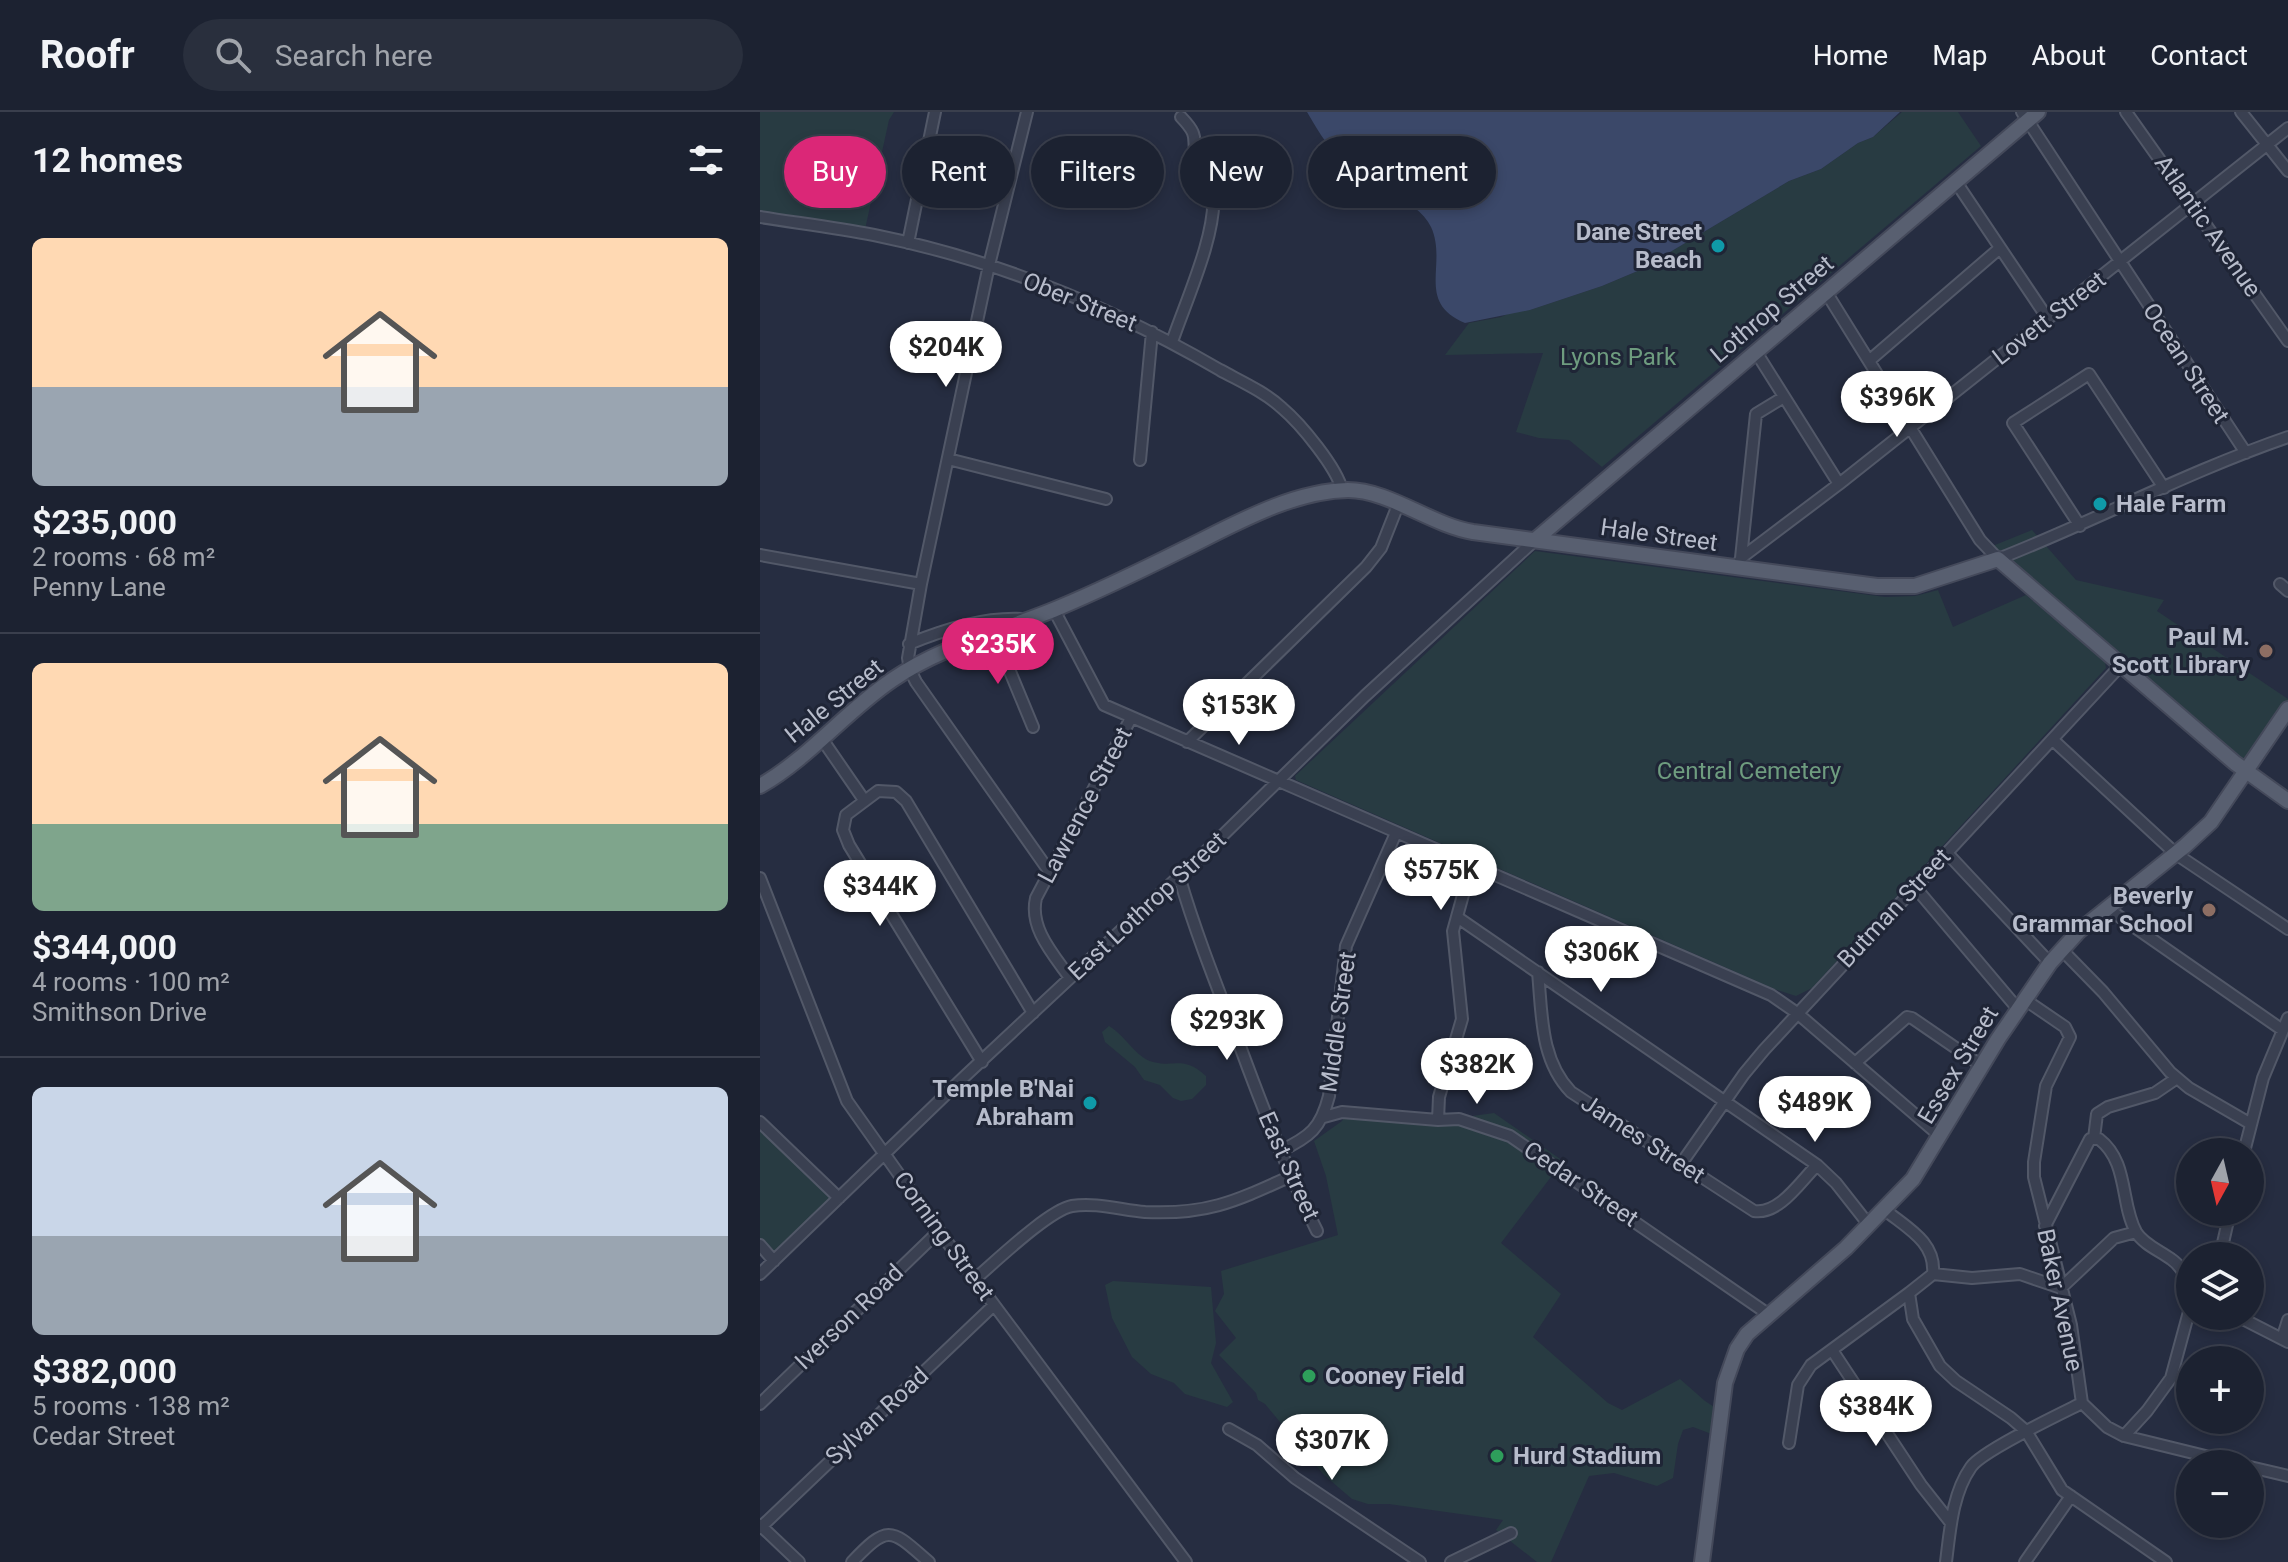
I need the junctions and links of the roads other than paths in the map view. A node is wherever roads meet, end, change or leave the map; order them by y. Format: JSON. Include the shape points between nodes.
{"nodes":[{"id":1,"x":935,"y":112,"type":"edge"},
{"id":2,"x":1027,"y":112,"type":"edge"},
{"id":3,"x":2126,"y":112,"type":"edge"},
{"id":4,"x":2241,"y":112,"type":"edge"},
{"id":5,"x":2029,"y":115,"type":"edge"},
{"id":6,"x":1181,"y":117,"type":"dead end"},
{"id":7,"x":2288,"y":128,"type":"edge"},
{"id":8,"x":2267,"y":145,"type":"junction"},
{"id":9,"x":2288,"y":171,"type":"edge"},
{"id":10,"x":1956,"y":182,"type":"junction"},
{"id":11,"x":2193,"y":204,"type":"junction"},
{"id":12,"x":760,"y":217,"type":"edge"},
{"id":13,"x":908,"y":243,"type":"junction"},
{"id":14,"x":2000,"y":248,"type":"junction"},
{"id":15,"x":2120,"y":262,"type":"junction"},
{"id":16,"x":989,"y":265,"type":"junction"},
{"id":17,"x":1826,"y":292,"type":"junction"},
{"id":18,"x":2048,"y":319,"type":"junction"},
{"id":19,"x":1152,"y":332,"type":"junction"},
{"id":20,"x":2288,"y":341,"type":"edge"},
{"id":21,"x":1172,"y":342,"type":"junction"},
{"id":22,"x":1756,"y":352,"type":"junction"},
{"id":23,"x":1870,"y":360,"type":"junction"},
{"id":24,"x":1784,"y":397,"type":"junction"},
{"id":25,"x":1910,"y":427,"type":"junction"},
{"id":26,"x":2288,"y":437,"type":"edge"},
{"id":27,"x":2246,"y":453,"type":"junction"},
{"id":28,"x":948,"y":459,"type":"junction"},
{"id":29,"x":1140,"y":460,"type":"dead end"},
{"id":30,"x":1839,"y":484,"type":"junction"},
{"id":31,"x":2164,"y":488,"type":"junction"},
{"id":32,"x":1342,"y":490,"type":"junction"},
{"id":33,"x":1106,"y":499,"type":"dead end"},
{"id":34,"x":1398,"y":505,"type":"junction"},
{"id":35,"x":2080,"y":526,"type":"junction"},
{"id":36,"x":1535,"y":540,"type":"junction"},
{"id":37,"x":760,"y":555,"type":"edge"},
{"id":38,"x":1998,"y":559,"type":"junction"},
{"id":39,"x":1739,"y":563,"type":"junction"},
{"id":40,"x":921,"y":584,"type":"junction"},
{"id":41,"x":1054,"y":610,"type":"junction"},
{"id":42,"x":1028,"y":619,"type":"junction"},
{"id":43,"x":994,"y":633,"type":"junction"},
{"id":44,"x":909,"y":644,"type":"junction"},
{"id":45,"x":2122,"y":664,"type":"junction"},
{"id":46,"x":910,"y":670,"type":"junction"},
{"id":47,"x":2288,"y":709,"type":"edge"},
{"id":48,"x":1131,"y":718,"type":"junction"},
{"id":49,"x":1033,"y":727,"type":"dead end"},
{"id":50,"x":822,"y":739,"type":"junction"},
{"id":51,"x":2053,"y":740,"type":"junction"},
{"id":52,"x":1187,"y":742,"type":"junction"},
{"id":53,"x":2246,"y":771,"type":"junction"},
{"id":54,"x":1278,"y":782,"type":"junction"},
{"id":55,"x":760,"y":786,"type":"edge"},
{"id":56,"x":864,"y":800,"type":"junction"},
{"id":57,"x":2288,"y":801,"type":"edge"},
{"id":58,"x":1396,"y":833,"type":"junction"},
{"id":59,"x":1947,"y":853,"type":"junction"},
{"id":60,"x":2176,"y":854,"type":"junction"},
{"id":61,"x":1475,"y":868,"type":"junction"},
{"id":62,"x":1049,"y":871,"type":"junction"},
{"id":63,"x":1179,"y":876,"type":"junction"},
{"id":64,"x":760,"y":878,"type":"edge"},
{"id":65,"x":1915,"y":887,"type":"junction"},
{"id":66,"x":2107,"y":908,"type":"junction"},
{"id":67,"x":1457,"y":917,"type":"junction"},
{"id":68,"x":2288,"y":929,"type":"edge"},
{"id":69,"x":2061,"y":949,"type":"junction"},
{"id":70,"x":2050,"y":963,"type":"junction"},
{"id":71,"x":1538,"y":972,"type":"junction"},
{"id":72,"x":1070,"y":978,"type":"junction"},
{"id":73,"x":2021,"y":1004,"type":"junction"},
{"id":74,"x":1033,"y":1013,"type":"junction"},
{"id":75,"x":1797,"y":1013,"type":"junction"},
{"id":76,"x":2288,"y":1018,"type":"edge"},
{"id":77,"x":2281,"y":1029,"type":"junction"},
{"id":78,"x":982,"y":1062,"type":"junction"},
{"id":79,"x":1855,"y":1063,"type":"junction"},
{"id":80,"x":1982,"y":1066,"type":"junction"},
{"id":81,"x":2177,"y":1078,"type":"junction"},
{"id":82,"x":1724,"y":1102,"type":"junction"},
{"id":83,"x":1324,"y":1117,"type":"junction"},
{"id":84,"x":1438,"y":1120,"type":"junction"},
{"id":85,"x":760,"y":1122,"type":"edge"},
{"id":86,"x":2251,"y":1124,"type":"junction"},
{"id":87,"x":1940,"y":1136,"type":"junction"},
{"id":88,"x":2094,"y":1138,"type":"junction"},
{"id":89,"x":2248,"y":1138,"type":"edge"},
{"id":90,"x":1280,"y":1151,"type":"junction"},
{"id":91,"x":885,"y":1155,"type":"junction"},
{"id":92,"x":1681,"y":1164,"type":"junction"},
{"id":93,"x":1817,"y":1165,"type":"junction"},
{"id":94,"x":1291,"y":1176,"type":"junction"},
{"id":95,"x":839,"y":1198,"type":"junction"},
{"id":96,"x":1885,"y":1210,"type":"junction"},
{"id":97,"x":1869,"y":1225,"type":"junction"},
{"id":98,"x":2045,"y":1226,"type":"junction"},
{"id":99,"x":939,"y":1231,"type":"junction"},
{"id":100,"x":1317,"y":1231,"type":"dead end"},
{"id":101,"x":2136,"y":1232,"type":"junction"},
{"id":102,"x":760,"y":1245,"type":"edge"},
{"id":103,"x":774,"y":1261,"type":"junction"},
{"id":104,"x":2176,"y":1263,"type":"edge"},
{"id":105,"x":760,"y":1274,"type":"edge"},
{"id":106,"x":1933,"y":1274,"type":"junction"},
{"id":107,"x":975,"y":1279,"type":"junction"},
{"id":108,"x":2061,"y":1288,"type":"junction"},
{"id":109,"x":1909,"y":1293,"type":"junction"},
{"id":110,"x":994,"y":1305,"type":"junction"},
{"id":111,"x":1768,"y":1314,"type":"junction"},
{"id":112,"x":2288,"y":1320,"type":"edge"},
{"id":113,"x":2184,"y":1330,"type":"edge"},
{"id":114,"x":2264,"y":1330,"type":"edge"},
{"id":115,"x":2285,"y":1341,"type":"edge"},
{"id":116,"x":1832,"y":1350,"type":"junction"},
{"id":117,"x":2082,"y":1403,"type":"junction"},
{"id":118,"x":760,"y":1404,"type":"edge"},
{"id":119,"x":1229,"y":1429,"type":"dead end"},
{"id":120,"x":2026,"y":1431,"type":"junction"},
{"id":121,"x":2124,"y":1436,"type":"junction"},
{"id":122,"x":1789,"y":1443,"type":"dead end"},
{"id":123,"x":2181,"y":1450,"type":"edge"},
{"id":124,"x":2264,"y":1470,"type":"edge"},
{"id":125,"x":2288,"y":1476,"type":"edge"},
{"id":126,"x":2071,"y":1496,"type":"junction"},
{"id":127,"x":1951,"y":1523,"type":"junction"},
{"id":128,"x":760,"y":1526,"type":"edge"},
{"id":129,"x":1511,"y":1533,"type":"dead end"},
{"id":130,"x":2030,"y":1560,"type":"edge"},
{"id":131,"x":799,"y":1562,"type":"edge"},
{"id":132,"x":852,"y":1562,"type":"edge"},
{"id":133,"x":929,"y":1562,"type":"edge"},
{"id":134,"x":1186,"y":1562,"type":"edge"},
{"id":135,"x":1420,"y":1562,"type":"edge"},
{"id":136,"x":1451,"y":1562,"type":"edge"},
{"id":137,"x":1702,"y":1562,"type":"edge"},
{"id":138,"x":1946,"y":1562,"type":"edge"},
{"id":139,"x":2166,"y":1562,"type":"edge"}],
"edges":[{"from":1,"to":13,"type":"street"},
{"from":2,"to":16,"type":"street"},
{"from":3,"to":11,"type":"street","name":"Atlantic Avenue"},
{"from":4,"to":8,"type":"street"},
{"from":5,"to":10,"type":"main road","name":"Lothrop Street"},
{"from":5,"to":15,"type":"street","name":"Ocean Street"},
{"from":6,"to":21,"type":"street","via":[[1193,130],[1196,157],[1213,193],[1205,250]]},
{"from":7,"to":8,"type":"street","name":"Lovett Street"},
{"from":8,"to":9,"type":"street"},
{"from":8,"to":11,"type":"street","name":"Lovett Street"},
{"from":10,"to":14,"type":"street"},
{"from":10,"to":17,"type":"main road","name":"Lothrop Street"},
{"from":11,"to":15,"type":"street","name":"Lovett Street"},
{"from":11,"to":20,"type":"street","name":"Atlantic Avenue"},
{"from":12,"to":13,"type":"street","name":"Ober Street"},
{"from":13,"to":16,"type":"street","name":"Ober Street"},
{"from":14,"to":18,"type":"street"},
{"from":14,"to":23,"type":"street"},
{"from":15,"to":18,"type":"street","name":"Lovett Street"},
{"from":15,"to":27,"type":"street","name":"Ocean Street"},
{"from":16,"to":19,"type":"street","name":"Ober Street"},
{"from":16,"to":28,"type":"street"},
{"from":17,"to":22,"type":"main road","name":"Lothrop Street"},
{"from":17,"to":23,"type":"street"},
{"from":18,"to":25,"type":"street","name":"Lovett Street"},
{"from":19,"to":21,"type":"street","name":"Ober Street"},
{"from":19,"to":29,"type":"street"},
{"from":21,"to":32,"type":"street","name":"Ober Street","via":[[1283,408],[1339,475]]},
{"from":22,"to":24,"type":"street"},
{"from":22,"to":36,"type":"main road","name":"Lothrop Street"},
{"from":23,"to":25,"type":"street"},
{"from":24,"to":30,"type":"street"},
{"from":24,"to":39,"type":"street","via":[[1756,414]]},
{"from":25,"to":30,"type":"street","name":"Lovett Street"},
{"from":25,"to":38,"type":"street","via":[[1980,540]]},
{"from":26,"to":27,"type":"street","name":"Hale Street"},
{"from":27,"to":31,"type":"street","name":"Hale Street"},
{"from":28,"to":33,"type":"street"},
{"from":28,"to":40,"type":"street"},
{"from":30,"to":39,"type":"street","name":"Lovett Street"},
{"from":31,"to":35,"type":"street","name":"Hale Street"},
{"from":31,"to":35,"type":"street","via":[[2089,374],[2013,423]]},
{"from":32,"to":34,"type":"main road","name":"Hale Street"},
{"from":32,"to":41,"type":"main road","name":"Hale Street","via":[[1264,512]]},
{"from":34,"to":36,"type":"main road","name":"Hale Street","via":[[1455,529]]},
{"from":34,"to":52,"type":"street","via":[[1381,548],[1366,567]]},
{"from":35,"to":38,"type":"street","name":"Hale Street"},
{"from":36,"to":39,"type":"main road","name":"Hale Street"},
{"from":36,"to":54,"type":"street","name":"East Lothrop Street"},
{"from":37,"to":40,"type":"street"},
{"from":38,"to":39,"type":"main road","name":"Hale Street","via":[[1903,587]]},
{"from":38,"to":45,"type":"main road"},
{"from":40,"to":44,"type":"street"},
{"from":41,"to":42,"type":"main road","name":"Hale Street"},
{"from":41,"to":48,"type":"street","via":[[1099,699]]},
{"from":42,"to":43,"type":"main road","name":"Hale Street"},
{"from":42,"to":44,"type":"street","name":"Hale Street","via":[[1005,618]]},
{"from":43,"to":46,"type":"main road","name":"Hale Street"},
{"from":43,"to":49,"type":"street"},
{"from":44,"to":46,"type":"street"},
{"from":45,"to":51,"type":"street","name":"Butman Street"},
{"from":45,"to":53,"type":"main road"},
{"from":46,"to":50,"type":"main road","name":"Hale Street"},
{"from":46,"to":62,"type":"street"},
{"from":47,"to":53,"type":"main road","name":"Essex Street"},
{"from":48,"to":52,"type":"street"},
{"from":48,"to":62,"type":"street","name":"Lawrence Street"},
{"from":50,"to":55,"type":"main road","name":"Hale Street"},
{"from":50,"to":56,"type":"street"},
{"from":51,"to":59,"type":"street","name":"Butman Street"},
{"from":51,"to":60,"type":"street"},
{"from":52,"to":54,"type":"street"},
{"from":53,"to":57,"type":"main road"},
{"from":53,"to":60,"type":"main road","name":"Essex Street","via":[[2211,822]]},
{"from":54,"to":58,"type":"street"},
{"from":54,"to":63,"type":"street","name":"East Lothrop Street"},
{"from":56,"to":74,"type":"street","via":[[887,789],[906,801]]},
{"from":56,"to":78,"type":"street","via":[[843,823],[849,845]]},
{"from":58,"to":61,"type":"street"},
{"from":58,"to":83,"type":"street","name":"Middle Street","via":[[1346,946]]},
{"from":59,"to":65,"type":"street","name":"Butman Street"},
{"from":59,"to":70,"type":"street"},
{"from":60,"to":66,"type":"main road","name":"Essex Street"},
{"from":60,"to":68,"type":"street"},
{"from":61,"to":67,"type":"street"},
{"from":61,"to":75,"type":"street","via":[[1771,995]]},
{"from":62,"to":72,"type":"street","name":"Lawrence Street","via":[[1036,898],[1034,919]]},
{"from":63,"to":72,"type":"street","name":"East Lothrop Street"},
{"from":63,"to":90,"type":"street","name":"East Street"},
{"from":64,"to":91,"type":"street","name":"Corning Street","via":[[840,1087]]},
{"from":65,"to":73,"type":"street"},
{"from":65,"to":75,"type":"street","name":"Butman Street"},
{"from":66,"to":69,"type":"main road","name":"Essex Street"},
{"from":66,"to":77,"type":"street"},
{"from":67,"to":71,"type":"street"},
{"from":67,"to":84,"type":"street","via":[[1453,946],[1462,1019],[1439,1097]]},
{"from":69,"to":70,"type":"main road","name":"Essex Street"},
{"from":69,"to":81,"type":"street"},
{"from":70,"to":73,"type":"main road","name":"Essex Street"},
{"from":71,"to":82,"type":"street"},
{"from":71,"to":92,"type":"street","name":"James Street","via":[[1549,1058],[1560,1081]]},
{"from":72,"to":74,"type":"street","name":"East Lothrop Street"},
{"from":73,"to":80,"type":"main road","name":"Essex Street"},
{"from":73,"to":98,"type":"street","name":"Baker Avenue","via":[[2065,1027],[2070,1037],[2046,1086],[2034,1162]]},
{"from":74,"to":78,"type":"street","name":"East Lothrop Street"},
{"from":75,"to":79,"type":"street"},
{"from":75,"to":82,"type":"street","name":"Butman Street"},
{"from":76,"to":77,"type":"street"},
{"from":77,"to":86,"type":"street"},
{"from":78,"to":91,"type":"street","name":"East Lothrop Street"},
{"from":79,"to":80,"type":"street","via":[[1907,1017]]},
{"from":79,"to":87,"type":"street"},
{"from":80,"to":87,"type":"main road","name":"Essex Street"},
{"from":81,"to":86,"type":"street"},
{"from":81,"to":88,"type":"street","via":[[2155,1093],[2097,1114]]},
{"from":82,"to":92,"type":"street","name":"Butman Street"},
{"from":82,"to":93,"type":"street"},
{"from":83,"to":84,"type":"street","name":"Cedar Street","via":[[1342,1112]]},
{"from":83,"to":90,"type":"street","name":"Middle Street","via":[[1314,1131]]},
{"from":84,"to":111,"type":"street","name":"Cedar Street","via":[[1470,1121],[1510,1136]]},
{"from":85,"to":95,"type":"street"},
{"from":86,"to":89,"type":"street"},
{"from":87,"to":96,"type":"main road","name":"Essex Street"},
{"from":88,"to":98,"type":"street"},
{"from":88,"to":101,"type":"street","via":[[2111,1152]]},
{"from":90,"to":94,"type":"street","name":"East Street"},
{"from":91,"to":95,"type":"street","name":"East Lothrop Street"},
{"from":91,"to":99,"type":"street","name":"Corning Street"},
{"from":92,"to":93,"type":"street","name":"James Street","via":[[1740,1204],[1763,1212],[1776,1207]]},
{"from":93,"to":97,"type":"street"},
{"from":94,"to":100,"type":"street","name":"East Street"},
{"from":94,"to":107,"type":"street","via":[[1203,1211],[1072,1206],[1034,1229]]},
{"from":95,"to":103,"type":"street","name":"East Lothrop Street"},
{"from":96,"to":97,"type":"main road","name":"Essex Street"},
{"from":96,"to":106,"type":"street","via":[[1931,1250]]},
{"from":97,"to":111,"type":"main road","name":"Essex Street"},
{"from":98,"to":108,"type":"street","name":"Baker Avenue"},
{"from":99,"to":107,"type":"street","name":"Corning Street"},
{"from":99,"to":118,"type":"street","name":"Iverson Road"},
{"from":101,"to":104,"type":"street"},
{"from":101,"to":108,"type":"street","via":[[2114,1238]]},
{"from":102,"to":103,"type":"street"},
{"from":103,"to":105,"type":"street","name":"East Lothrop Street"},
{"from":106,"to":108,"type":"street","via":[[2020,1274]]},
{"from":106,"to":109,"type":"street"},
{"from":107,"to":110,"type":"street","name":"Corning Street"},
{"from":108,"to":117,"type":"street","name":"Baker Avenue"},
{"from":109,"to":116,"type":"street"},
{"from":109,"to":120,"type":"street","via":[[1913,1319],[1940,1366]]},
{"from":110,"to":128,"type":"street","name":"Sylvan Road"},
{"from":110,"to":134,"type":"street","name":"Corning Street"},
{"from":111,"to":137,"type":"main road","name":"Essex Street","via":[[1737,1349],[1725,1383]]},
{"from":112,"to":115,"type":"street"},
{"from":113,"to":121,"type":"street","via":[[2171,1378]]},
{"from":114,"to":115,"type":"street"},
{"from":116,"to":122,"type":"street","via":[[1801,1378]]},
{"from":116,"to":127,"type":"street"},
{"from":117,"to":120,"type":"street","name":"Baker Avenue"},
{"from":117,"to":121,"type":"street"},
{"from":119,"to":135,"type":"street"},
{"from":120,"to":126,"type":"street","via":[[2053,1478]]},
{"from":120,"to":127,"type":"street","name":"Baker Avenue","via":[[1973,1463]]},
{"from":121,"to":123,"type":"street"},
{"from":124,"to":125,"type":"street"},
{"from":126,"to":130,"type":"street"},
{"from":126,"to":139,"type":"street"},
{"from":127,"to":138,"type":"street","name":"Baker Avenue"},
{"from":128,"to":131,"type":"street"},
{"from":129,"to":136,"type":"street"},
{"from":132,"to":133,"type":"street","via":[[887,1534]]}]}
